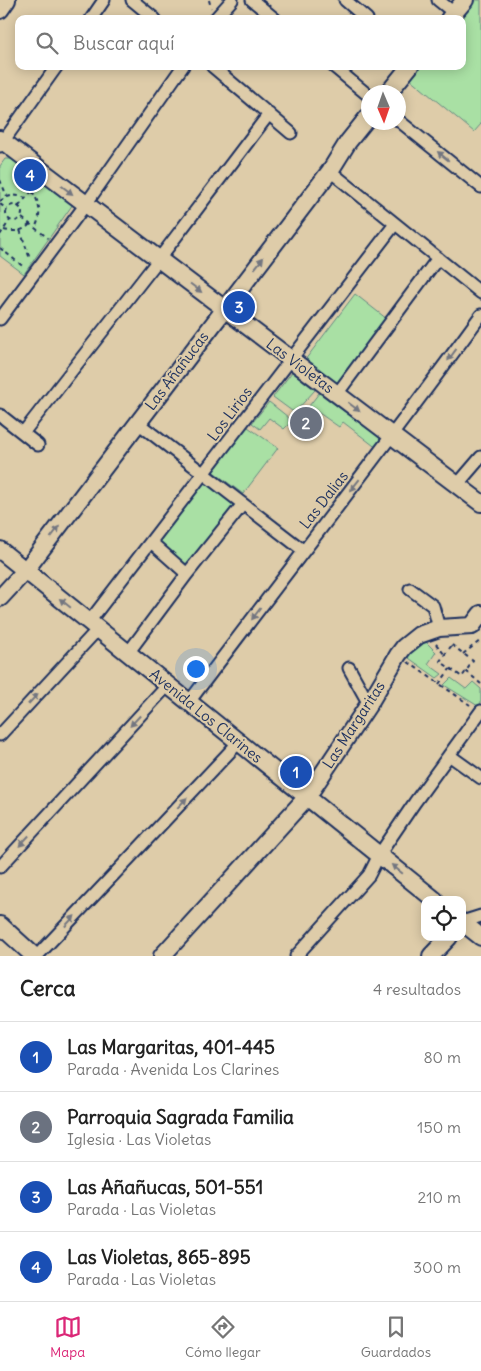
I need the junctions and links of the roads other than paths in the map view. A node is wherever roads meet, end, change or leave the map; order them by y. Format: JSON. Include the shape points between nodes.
{"nodes":[{"id":1,"x":104,"y":0,"type":"edge"},
{"id":2,"x":132,"y":0,"type":"edge"},
{"id":3,"x":232,"y":0,"type":"edge"},
{"id":4,"x":252,"y":0,"type":"edge"},
{"id":5,"x":345,"y":0,"type":"edge"},
{"id":6,"x":438,"y":0,"type":"edge"},
{"id":7,"x":465,"y":0,"type":"edge"},
{"id":8,"x":94,"y":15,"type":"edge"},
{"id":9,"x":150,"y":15,"type":"edge"},
{"id":10,"x":219,"y":15,"type":"edge"},
{"id":11,"x":270,"y":15,"type":"edge"},
{"id":12,"x":362,"y":15,"type":"edge"},
{"id":13,"x":451,"y":15,"type":"edge"},
{"id":14,"x":453,"y":15,"type":"edge"},
{"id":15,"x":54,"y":70,"type":"edge"},
{"id":16,"x":179,"y":70,"type":"edge"},
{"id":17,"x":217,"y":70,"type":"edge"},
{"id":18,"x":338,"y":70,"type":"edge"},
{"id":19,"x":407,"y":70,"type":"edge"},
{"id":20,"x":395,"y":85,"type":"edge"},
{"id":21,"x":361,"y":89,"type":"edge"},
{"id":22,"x":269,"y":114,"type":"junction"},
{"id":23,"x":361,"y":126,"type":"edge"},
{"id":24,"x":406,"y":126,"type":"edge"},
{"id":25,"x":291,"y":133,"type":"dead end"},
{"id":26,"x":1,"y":142,"type":"edge"},
{"id":27,"x":330,"y":172,"type":"junction"},
{"id":28,"x":481,"y":187,"type":"edge"},
{"id":29,"x":86,"y":204,"type":"junction"},
{"id":30,"x":395,"y":224,"type":"junction"},
{"id":31,"x":438,"y":258,"type":"junction"},
{"id":32,"x":159,"y":259,"type":"junction"},
{"id":33,"x":481,"y":293,"type":"edge"},
{"id":34,"x":224,"y":309,"type":"junction"},
{"id":35,"x":481,"y":315,"type":"edge"},
{"id":36,"x":0,"y":319,"type":"edge"},
{"id":37,"x":291,"y":359,"type":"junction"},
{"id":38,"x":337,"y":394,"type":"junction"},
{"id":39,"x":0,"y":415,"type":"edge"},
{"id":40,"x":138,"y":424,"type":"junction"},
{"id":41,"x":23,"y":433,"type":"junction"},
{"id":42,"x":392,"y":436,"type":"junction"},
{"id":43,"x":38,"y":445,"type":"dead end"},
{"id":44,"x":481,"y":457,"type":"edge"},
{"id":45,"x":204,"y":474,"type":"junction"},
{"id":46,"x":457,"y":485,"type":"junction"},
{"id":47,"x":481,"y":503,"type":"edge"},
{"id":48,"x":244,"y":504,"type":"junction"},
{"id":49,"x":151,"y":542,"type":"junction"},
{"id":50,"x":0,"y":550,"type":"edge"},
{"id":51,"x":304,"y":551,"type":"junction"},
{"id":52,"x":25,"y":571,"type":"junction"},
{"id":53,"x":188,"y":574,"type":"junction"},
{"id":54,"x":410,"y":589,"type":"dead end"},
{"id":55,"x":0,"y":598,"type":"edge"},
{"id":56,"x":478,"y":624,"type":"edge"},
{"id":57,"x":94,"y":626,"type":"junction"},
{"id":58,"x":439,"y":628,"type":"junction"},
{"id":59,"x":128,"y":654,"type":"junction"},
{"id":60,"x":349,"y":668,"type":"dead end"},
{"id":61,"x":168,"y":685,"type":"junction"},
{"id":62,"x":189,"y":702,"type":"junction"},
{"id":63,"x":370,"y":704,"type":"junction"},
{"id":64,"x":481,"y":711,"type":"edge"},
{"id":65,"x":0,"y":734,"type":"edge"},
{"id":66,"x":239,"y":742,"type":"junction"},
{"id":67,"x":449,"y":755,"type":"junction"},
{"id":68,"x":481,"y":778,"type":"edge"},
{"id":69,"x":306,"y":797,"type":"junction"},
{"id":70,"x":379,"y":855,"type":"junction"},
{"id":71,"x":0,"y":867,"type":"edge"},
{"id":72,"x":430,"y":896,"type":"edge"},
{"id":73,"x":481,"y":916,"type":"edge"},
{"id":74,"x":466,"y":921,"type":"edge"},
{"id":75,"x":466,"y":925,"type":"edge"},
{"id":76,"x":0,"y":926,"type":"edge"},
{"id":77,"x":481,"y":937,"type":"edge"},
{"id":78,"x":445,"y":941,"type":"edge"},
{"id":79,"x":35,"y":956,"type":"edge"},
{"id":80,"x":162,"y":956,"type":"edge"},
{"id":81,"x":296,"y":956,"type":"edge"},
{"id":82,"x":432,"y":956,"type":"edge"}],
"edges":[{"from":1,"to":8,"type":"street"},
{"from":2,"to":9,"type":"street"},
{"from":3,"to":10,"type":"street"},
{"from":4,"to":11,"type":"street"},
{"from":5,"to":12,"type":"street"},
{"from":6,"to":13,"type":"street"},
{"from":7,"to":14,"type":"street"},
{"from":15,"to":26,"type":"street"},
{"from":16,"to":29,"type":"street"},
{"from":17,"to":22,"type":"street"},
{"from":18,"to":21,"type":"street"},
{"from":19,"to":20,"type":"street"},
{"from":22,"to":25,"type":"street"},
{"from":22,"to":32,"type":"street"},
{"from":23,"to":27,"type":"street","name":"Las Añañucas"},
{"from":28,"to":24,"type":"street","one_way":true},
{"from":26,"to":29,"type":"street","name":"Las Violetas","one_way":true},
{"from":27,"to":30,"type":"street"},
{"from":34,"to":27,"type":"street","name":"Las Añañucas","one_way":true},
{"from":29,"to":32,"type":"street","name":"Las Violetas"},
{"from":29,"to":36,"type":"street"},
{"from":30,"to":31,"type":"street"},
{"from":30,"to":37,"type":"street","name":"Los Lirios"},
{"from":31,"to":33,"type":"street"},
{"from":31,"to":38,"type":"street"},
{"from":32,"to":34,"type":"street","name":"Las Violetas","one_way":true},
{"from":32,"to":41,"type":"street"},
{"from":34,"to":37,"type":"street","name":"Las Violetas"},
{"from":34,"to":40,"type":"street","name":"Las Añañucas"},
{"from":35,"to":42,"type":"street","name":"Las Dalias","one_way":true},
{"from":37,"to":38,"type":"street","name":"Las Violetas"},
{"from":37,"to":45,"type":"street","name":"Los Lirios"},
{"from":38,"to":42,"type":"street","name":"Las Violetas","one_way":true},
{"from":39,"to":41,"type":"street"},
{"from":40,"to":45,"type":"street"},
{"from":52,"to":40,"type":"street","name":"Las Añañucas","one_way":true},
{"from":41,"to":43,"type":"street"},
{"from":42,"to":46,"type":"street","name":"Las Violetas"},
{"from":42,"to":51,"type":"street","name":"Las Dalias","one_way":true},
{"from":44,"to":46,"type":"street"},
{"from":45,"to":48,"type":"street"},
{"from":45,"to":49,"type":"street","name":"Los Lirios"},
{"from":46,"to":47,"type":"street","name":"Las Violetas"},
{"from":48,"to":51,"type":"street"},
{"from":48,"to":53,"type":"street"},
{"from":49,"to":53,"type":"street"},
{"from":49,"to":57,"type":"street","name":"Los Lirios"},
{"from":50,"to":52,"type":"street","name":"Avenida Los Clarines"},
{"from":51,"to":62,"type":"street","name":"Las Dalias","one_way":true},
{"from":52,"to":55,"type":"street","name":"Las Añañucas"},
{"from":57,"to":52,"type":"street","name":"Avenida Los Clarines","one_way":true},
{"from":53,"to":59,"type":"street"},
{"from":54,"to":58,"type":"street","via":[[432,606]]},
{"from":56,"to":58,"type":"street","name":"Las Margaritas"},
{"from":57,"to":59,"type":"street","name":"Avenida Los Clarines"},
{"from":65,"to":57,"type":"street","name":"Los Lirios","one_way":true},
{"from":58,"to":63,"type":"street","name":"Las Margaritas","via":[[411,640],[398,655]]},
{"from":59,"to":61,"type":"street","name":"Avenida Los Clarines"},
{"from":60,"to":63,"type":"street"},
{"from":61,"to":62,"type":"street","name":"Avenida Los Clarines"},
{"from":61,"to":71,"type":"street","one_way":true},
{"from":62,"to":66,"type":"street","name":"Avenida Los Clarines"},
{"from":63,"to":69,"type":"street","name":"Las Margaritas"},
{"from":64,"to":67,"type":"street"},
{"from":66,"to":69,"type":"street","name":"Avenida Los Clarines"},
{"from":79,"to":66,"type":"street","one_way":true},
{"from":67,"to":68,"type":"street"},
{"from":67,"to":70,"type":"street"},
{"from":69,"to":70,"type":"street","name":"Avenida Los Clarines"},
{"from":69,"to":80,"type":"street","name":"Las Margaritas"},
{"from":72,"to":70,"type":"street","name":"Avenida Los Clarines","one_way":true},
{"from":70,"to":81,"type":"street","via":[[368,875]]},
{"from":73,"to":74,"type":"street"},
{"from":75,"to":77,"type":"street"},
{"from":76,"to":79,"type":"street"},
{"from":78,"to":82,"type":"street"}]}
